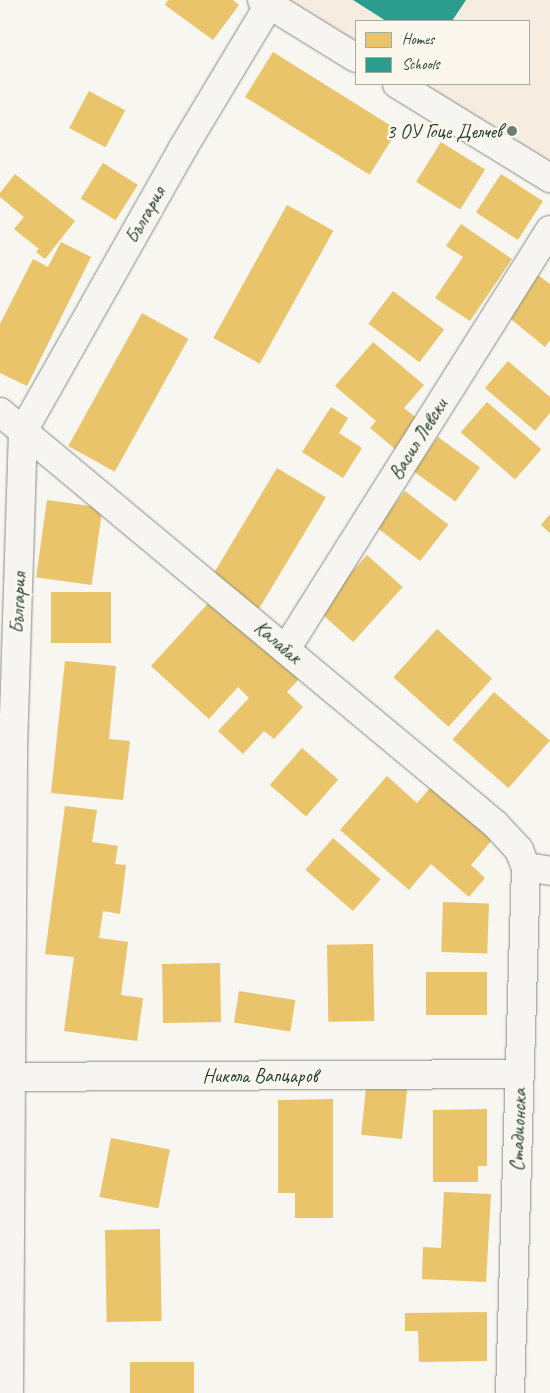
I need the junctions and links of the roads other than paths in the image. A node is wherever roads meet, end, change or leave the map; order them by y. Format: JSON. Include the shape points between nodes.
{"nodes":[{"id":1,"x":268,"y":1,"type":"edge"},
{"id":2,"x":355,"y":57,"type":"edge"},
{"id":3,"x":399,"y":85,"type":"edge"},
{"id":4,"x":550,"y":178,"type":"edge"},
{"id":5,"x":550,"y":230,"type":"edge"},
{"id":6,"x":0,"y":412,"type":"edge"},
{"id":7,"x":23,"y":431,"type":"junction"},
{"id":8,"x":286,"y":649,"type":"junction"},
{"id":9,"x":6,"y":748,"type":"edge"},
{"id":10,"x":538,"y":869,"type":"edge"},
{"id":11,"x":519,"y":1074,"type":"junction"},
{"id":12,"x":5,"y":1077,"type":"edge"},
{"id":13,"x":9,"y":1393,"type":"edge"},
{"id":14,"x":510,"y":1393,"type":"edge"}],
"edges":[{"from":1,"to":2,"type":"street"},
{"from":1,"to":7,"type":"street","name":"България"},
{"from":3,"to":4,"type":"street"},
{"from":5,"to":8,"type":"street","name":"Васил Левски"},
{"from":6,"to":7,"type":"street","name":"Калабак"},
{"from":7,"to":8,"type":"street","name":"Калабак"},
{"from":7,"to":9,"type":"street","name":"България"},
{"from":8,"to":10,"type":"street","name":"Калабак","via":[[495,824]]},
{"from":9,"to":12,"type":"street","name":"България"},
{"from":10,"to":11,"type":"street","name":"Стадионска"},
{"from":11,"to":12,"type":"street","name":"Никола Вапцаров"},
{"from":11,"to":14,"type":"street","name":"Стадионска"},
{"from":12,"to":13,"type":"street","name":"България"}]}
